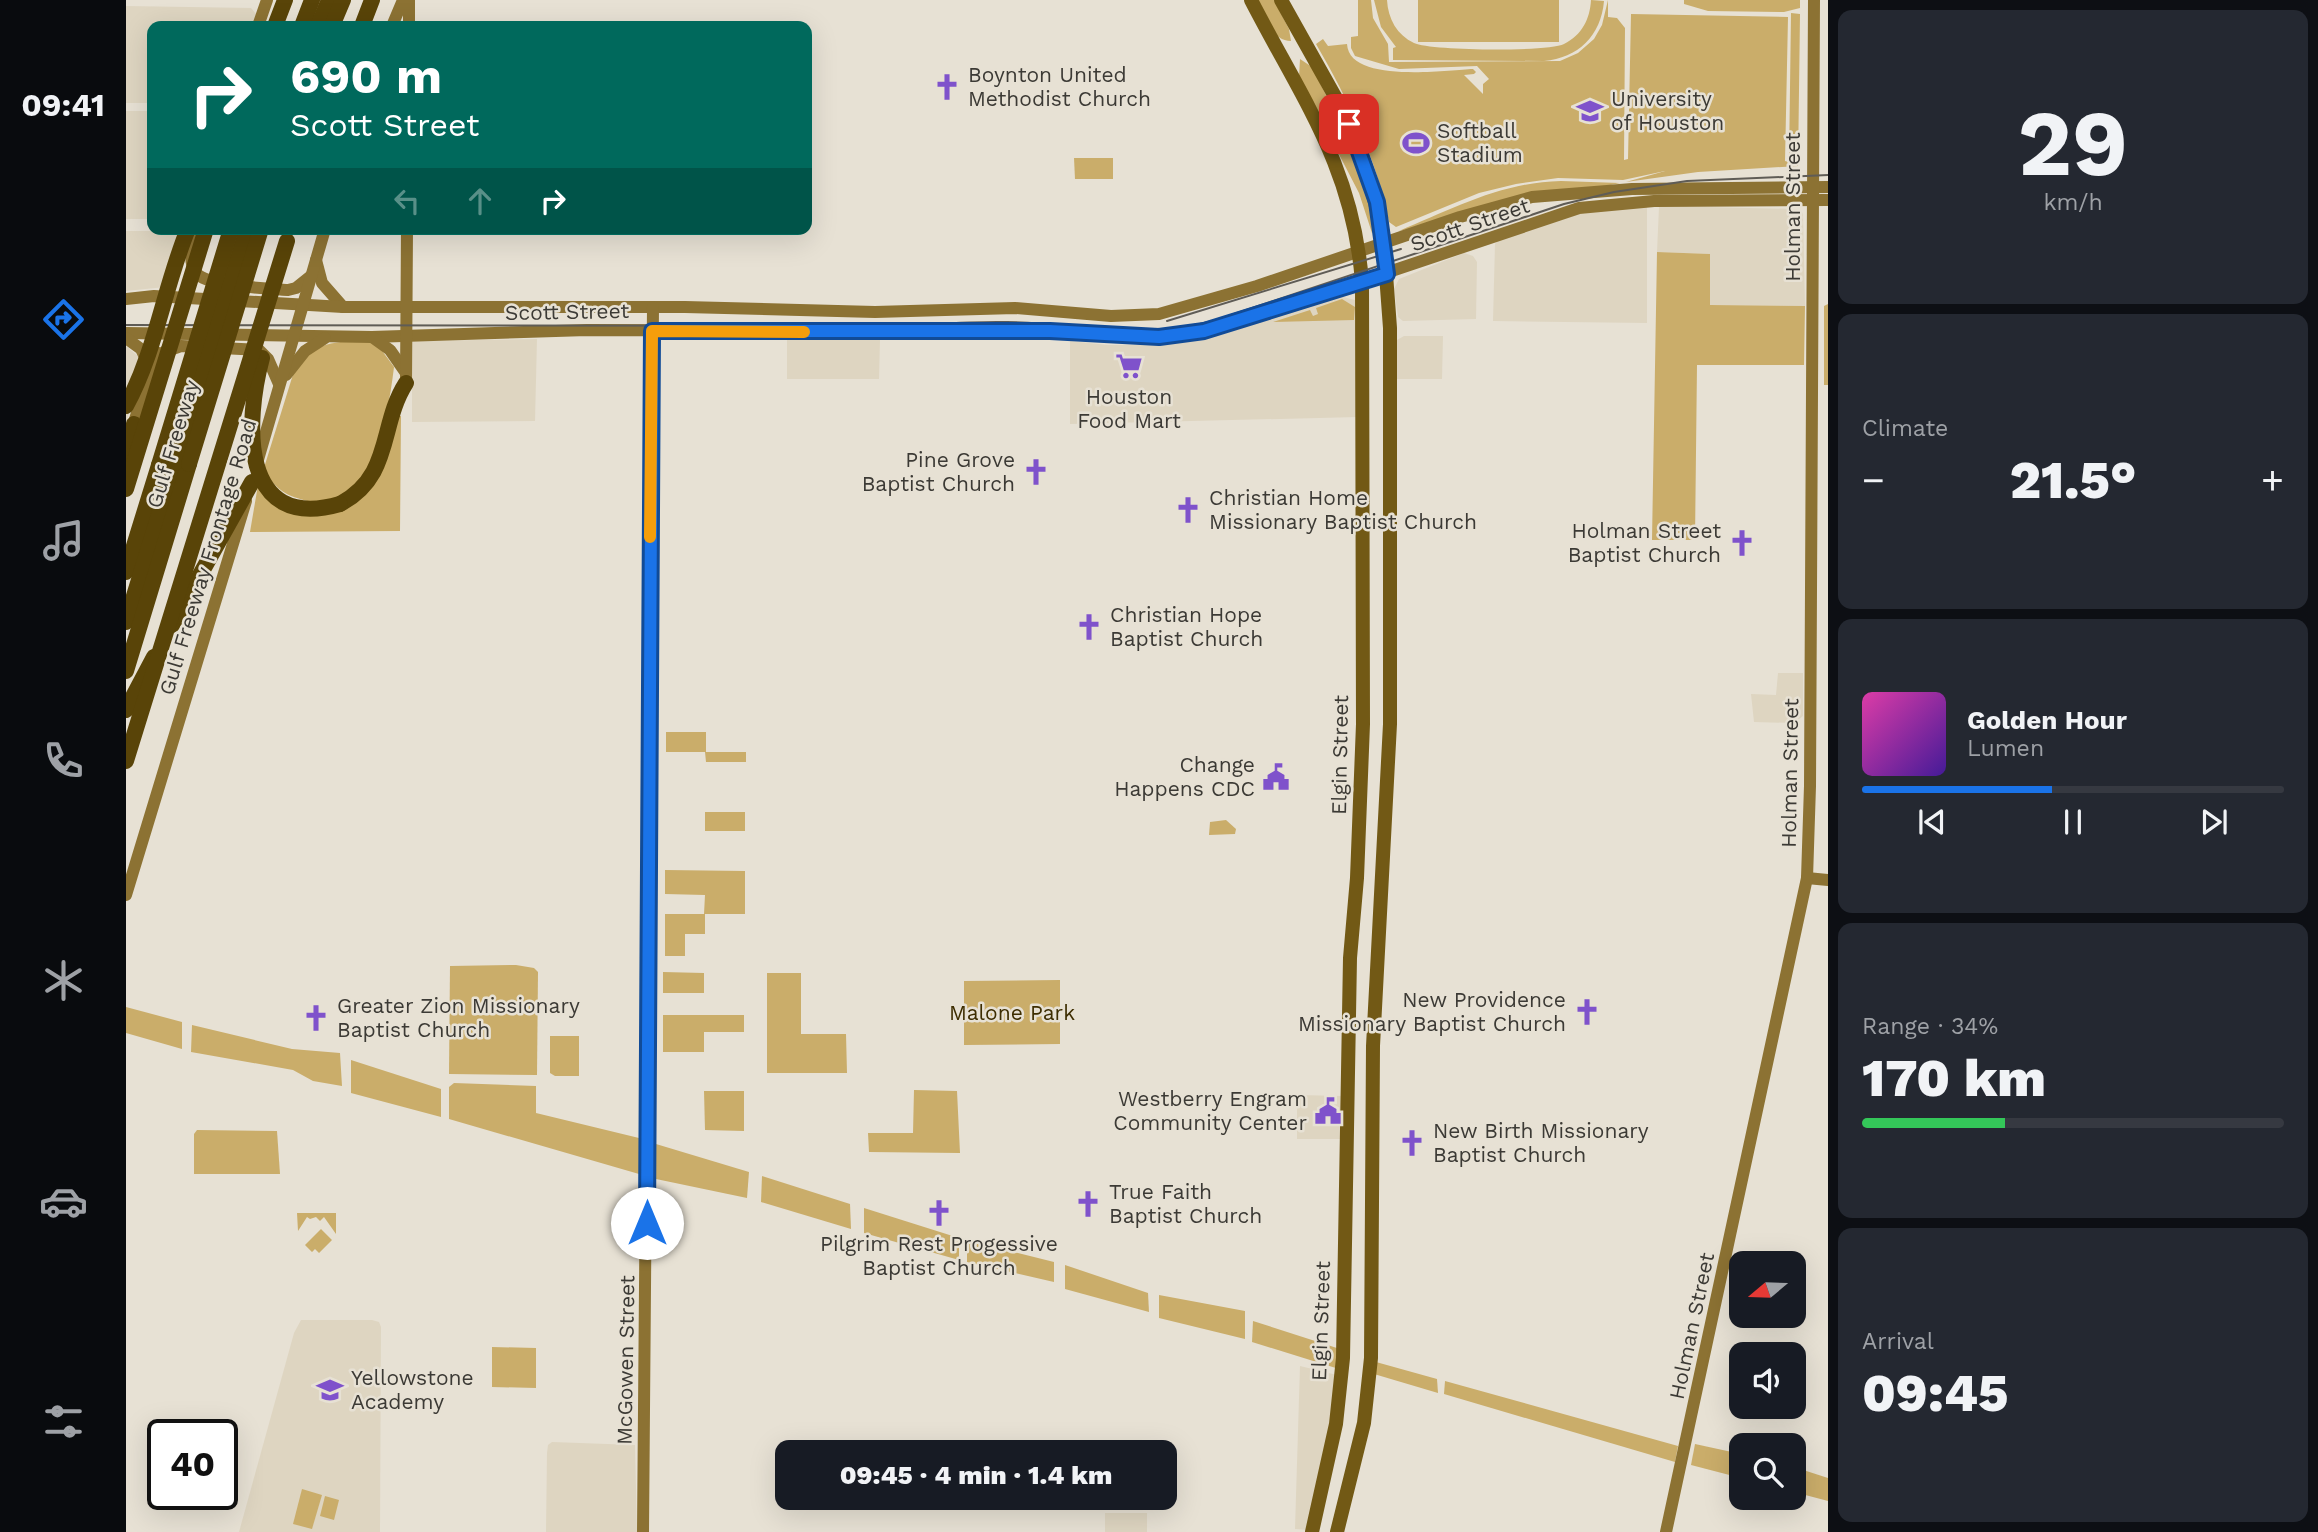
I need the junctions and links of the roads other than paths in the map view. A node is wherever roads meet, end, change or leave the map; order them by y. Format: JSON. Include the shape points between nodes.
{"nodes":[{"id":1,"x":267,"y":0,"type":"edge"},
{"id":2,"x":285,"y":0,"type":"edge"},
{"id":3,"x":312,"y":0,"type":"edge"},
{"id":4,"x":329,"y":0,"type":"edge"},
{"id":5,"x":343,"y":0,"type":"edge"},
{"id":6,"x":372,"y":0,"type":"edge"},
{"id":7,"x":403,"y":0,"type":"edge"},
{"id":8,"x":409,"y":0,"type":"edge"},
{"id":9,"x":1251,"y":0,"type":"edge"},
{"id":10,"x":1280,"y":0,"type":"edge"},
{"id":11,"x":1814,"y":0,"type":"edge"},
{"id":12,"x":260,"y":21,"type":"edge"},
{"id":13,"x":277,"y":21,"type":"edge"},
{"id":14,"x":304,"y":21,"type":"edge"},
{"id":15,"x":320,"y":21,"type":"edge"},
{"id":16,"x":334,"y":21,"type":"edge"},
{"id":17,"x":364,"y":21,"type":"edge"},
{"id":18,"x":394,"y":21,"type":"edge"},
{"id":19,"x":409,"y":21,"type":"edge"},
{"id":20,"x":1828,"y":187,"type":"edge"},
{"id":21,"x":1812,"y":194,"type":"junction"},
{"id":22,"x":1828,"y":200,"type":"edge"},
{"id":23,"x":188,"y":235,"type":"edge"},
{"id":24,"x":189,"y":235,"type":"edge"},
{"id":25,"x":191,"y":235,"type":"edge"},
{"id":26,"x":204,"y":235,"type":"edge"},
{"id":27,"x":230,"y":235,"type":"edge"},
{"id":28,"x":245,"y":235,"type":"edge"},
{"id":29,"x":259,"y":235,"type":"edge"},
{"id":30,"x":289,"y":235,"type":"edge"},
{"id":31,"x":323,"y":235,"type":"edge"},
{"id":32,"x":407,"y":235,"type":"edge"},
{"id":33,"x":1384,"y":243,"type":"junction"},
{"id":34,"x":1359,"y":252,"type":"junction"},
{"id":35,"x":316,"y":259,"type":"junction"},
{"id":36,"x":1387,"y":274,"type":"junction"},
{"id":37,"x":311,"y":276,"type":"junction"},
{"id":38,"x":1362,"y":282,"type":"junction"},
{"id":39,"x":172,"y":296,"type":"junction"},
{"id":40,"x":126,"y":299,"type":"edge"},
{"id":41,"x":303,"y":304,"type":"junction"},
{"id":42,"x":343,"y":307,"type":"junction"},
{"id":43,"x":653,"y":307,"type":"junction"},
{"id":44,"x":407,"y":308,"type":"junction"},
{"id":45,"x":652,"y":331,"type":"junction"},
{"id":46,"x":126,"y":333,"type":"edge"},
{"id":47,"x":161,"y":333,"type":"junction"},
{"id":48,"x":293,"y":335,"type":"junction"},
{"id":49,"x":328,"y":336,"type":"junction"},
{"id":50,"x":406,"y":336,"type":"junction"},
{"id":51,"x":372,"y":337,"type":"junction"},
{"id":52,"x":126,"y":338,"type":"edge"},
{"id":53,"x":151,"y":370,"type":"junction"},
{"id":54,"x":406,"y":378,"type":"junction"},
{"id":55,"x":279,"y":384,"type":"junction"},
{"id":56,"x":126,"y":406,"type":"edge"},
{"id":57,"x":134,"y":424,"type":"junction"},
{"id":58,"x":126,"y":449,"type":"edge"},
{"id":59,"x":174,"y":464,"type":"junction"},
{"id":60,"x":126,"y":468,"type":"edge"},
{"id":61,"x":252,"y":482,"type":"junction"},
{"id":62,"x":126,"y":489,"type":"edge"},
{"id":63,"x":126,"y":572,"type":"edge"},
{"id":64,"x":126,"y":622,"type":"edge"},
{"id":65,"x":126,"y":671,"type":"edge"},
{"id":66,"x":126,"y":710,"type":"edge"},
{"id":67,"x":126,"y":761,"type":"edge"},
{"id":68,"x":1807,"y":878,"type":"junction"},
{"id":69,"x":1828,"y":880,"type":"edge"},
{"id":70,"x":126,"y":895,"type":"edge"},
{"id":71,"x":1325,"y":1476,"type":"junction"},
{"id":72,"x":1351,"y":1483,"type":"junction"},
{"id":73,"x":643,"y":1532,"type":"edge"},
{"id":74,"x":1312,"y":1532,"type":"edge"},
{"id":75,"x":1337,"y":1532,"type":"edge"},
{"id":76,"x":1666,"y":1532,"type":"edge"}],
"edges":[{"from":1,"to":12,"type":"main road"},
{"from":2,"to":13,"type":"highway"},
{"from":3,"to":14,"type":"highway"},
{"from":4,"to":15,"type":"highway"},
{"from":5,"to":16,"type":"highway"},
{"from":6,"to":17,"type":"highway"},
{"from":7,"to":18,"type":"main road"},
{"from":8,"to":19,"type":"main road"},
{"from":9,"to":34,"type":"main road","name":"Elgin Street","via":[[1325,137],[1352,207]]},
{"from":10,"to":33,"type":"main road","via":[[1355,139],[1377,202]]},
{"from":11,"to":21,"type":"main road","name":"Holman Street"},
{"from":20,"to":21,"type":"main road","name":"Scott Street"},
{"from":21,"to":22,"type":"main road","name":"Scott Street"},
{"from":21,"to":33,"type":"main road","name":"Scott Street","via":[[1632,189],[1532,197]]},
{"from":21,"to":36,"type":"main road","name":"Scott Street","via":[[1579,208]]},
{"from":21,"to":68,"type":"main road","name":"Holman Street"},
{"from":23,"to":56,"type":"highway","bridge":true,"via":[[175,259],[138,383]]},
{"from":24,"to":39,"type":"main road"},
{"from":25,"to":37,"type":"main road","via":[[192,265],[197,274],[211,281],[288,290]]},
{"from":26,"to":62,"type":"highway","bridge":true},
{"from":27,"to":59,"type":"highway","name":"Gulf Freeway","bridge":true},
{"from":28,"to":59,"type":"highway","name":"Gulf Freeway","bridge":true},
{"from":29,"to":59,"type":"highway","name":"Gulf Freeway","bridge":true},
{"from":30,"to":54,"type":"highway","bridge":true,"via":[[253,389],[250,447],[263,482],[288,503],[311,509],[340,504],[360,490],[372,477],[389,436],[396,398]]},
{"from":30,"to":67,"type":"highway","bridge":true},
{"from":31,"to":35,"type":"main road","name":"Gulf Freeway Frontage Road"},
{"from":32,"to":44,"type":"main road"},
{"from":33,"to":34,"type":"main road","name":"Scott Street"},
{"from":33,"to":36,"type":"main road"},
{"from":34,"to":38,"type":"main road","name":"Elgin Street"},
{"from":34,"to":43,"type":"main road","name":"Scott Street","via":[[1160,314],[1111,316],[1015,308],[875,312]]},
{"from":35,"to":37,"type":"main road","name":"Gulf Freeway Frontage Road"},
{"from":35,"to":42,"type":"main road","via":[[322,283]]},
{"from":36,"to":38,"type":"main road","name":"Scott Street"},
{"from":36,"to":72,"type":"main road","via":[[1388,792],[1373,1046],[1371,1358]]},
{"from":37,"to":41,"type":"main road","name":"Gulf Freeway Frontage Road"},
{"from":38,"to":45,"type":"main road","name":"Scott Street","via":[[1204,331],[1159,337],[1050,331]]},
{"from":38,"to":71,"type":"main road","name":"Elgin Street","via":[[1362,794],[1349,983],[1343,1358]]},
{"from":39,"to":40,"type":"main road","name":"Scott Street"},
{"from":39,"to":41,"type":"main road","name":"Scott Street"},
{"from":39,"to":47,"type":"main road"},
{"from":41,"to":42,"type":"main road","name":"Scott Street"},
{"from":41,"to":48,"type":"main road","name":"Gulf Freeway Frontage Road"},
{"from":42,"to":44,"type":"main road","name":"Scott Street"},
{"from":43,"to":44,"type":"main road","name":"Scott Street"},
{"from":43,"to":45,"type":"main road","name":"McGowen Street"},
{"from":44,"to":50,"type":"main road"},
{"from":45,"to":50,"type":"main road","name":"Scott Street"},
{"from":45,"to":73,"type":"main road","name":"McGowen Street"},
{"from":46,"to":47,"type":"main road","name":"Scott Street"},
{"from":47,"to":48,"type":"main road","name":"Scott Street"},
{"from":47,"to":53,"type":"main road"},
{"from":48,"to":49,"type":"main road","name":"Scott Street"},
{"from":48,"to":55,"type":"main road","name":"Gulf Freeway Frontage Road"},
{"from":49,"to":51,"type":"main road","name":"Scott Street"},
{"from":49,"to":55,"type":"main road","via":[[299,356]]},
{"from":50,"to":51,"type":"main road","name":"Scott Street"},
{"from":50,"to":54,"type":"main road"},
{"from":51,"to":54,"type":"main road","via":[[390,351]]},
{"from":52,"to":53,"type":"main road","via":[[141,349]]},
{"from":53,"to":55,"type":"main road","via":[[166,350],[181,346],[259,350]]},
{"from":53,"to":57,"type":"main road"},
{"from":55,"to":61,"type":"main road","name":"Gulf Freeway Frontage Road"},
{"from":57,"to":58,"type":"main road"},
{"from":57,"to":60,"type":"highway"},
{"from":59,"to":63,"type":"highway","name":"Gulf Freeway"},
{"from":59,"to":64,"type":"highway","name":"Gulf Freeway"},
{"from":59,"to":65,"type":"highway","name":"Gulf Freeway"},
{"from":61,"to":66,"type":"highway"},
{"from":61,"to":70,"type":"main road","name":"Gulf Freeway Frontage Road"},
{"from":68,"to":69,"type":"main road"},
{"from":68,"to":76,"type":"main road","name":"Holman Street"},
{"from":71,"to":72,"type":"main road"},
{"from":71,"to":74,"type":"main road","name":"Elgin Street"},
{"from":72,"to":75,"type":"main road"}]}
